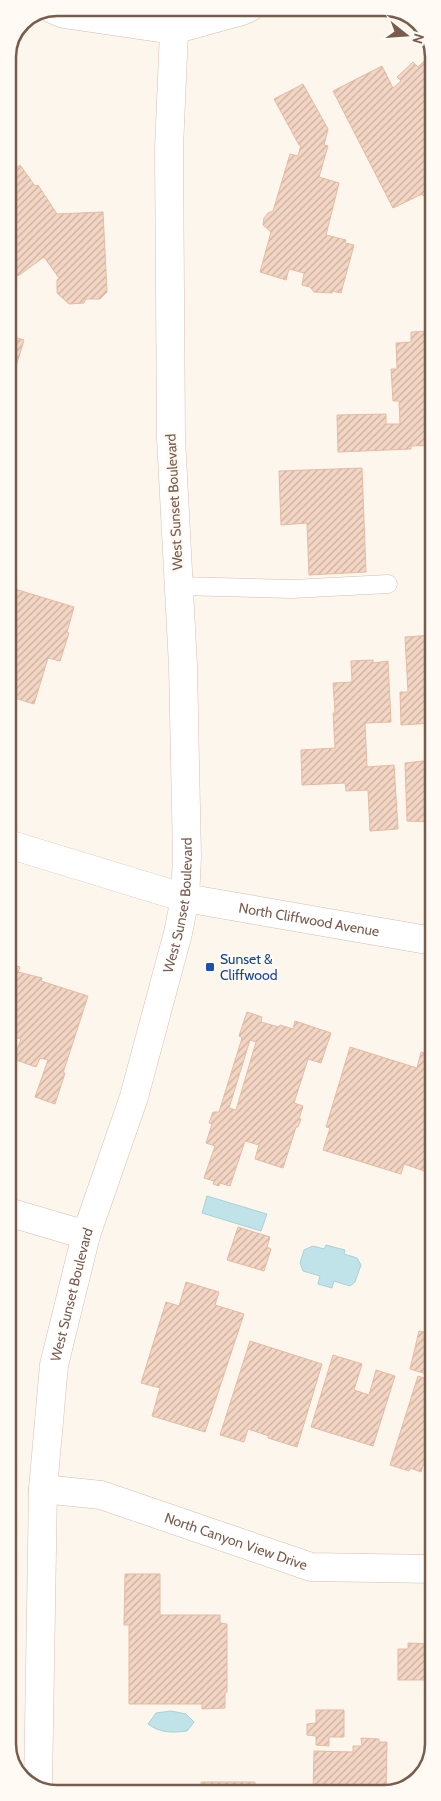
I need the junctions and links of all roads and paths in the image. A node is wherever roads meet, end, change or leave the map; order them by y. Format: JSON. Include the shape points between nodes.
{"nodes":[{"id":1,"x":76,"y":16,"type":"edge"},
{"id":2,"x":200,"y":16,"type":"edge"},
{"id":3,"x":174,"y":19,"type":"edge"},
{"id":4,"x":388,"y":584,"type":"dead end"},
{"id":5,"x":179,"y":586,"type":"junction"},
{"id":6,"x":16,"y":846,"type":"edge"},
{"id":7,"x":185,"y":898,"type":"junction"},
{"id":8,"x":425,"y":940,"type":"edge"},
{"id":9,"x":16,"y":1214,"type":"edge"},
{"id":10,"x":86,"y":1236,"type":"junction"},
{"id":11,"x":43,"y":1489,"type":"junction"},
{"id":12,"x":425,"y":1569,"type":"edge"},
{"id":13,"x":38,"y":1780,"type":"edge"}],
"edges":[{"from":1,"to":3,"type":"main road"},
{"from":2,"to":3,"type":"main road"},
{"from":3,"to":5,"type":"main road","name":"West Sunset Boulevard","via":[[169,148],[171,428]]},
{"from":4,"to":5,"type":"lane","via":[[292,589]]},
{"from":5,"to":7,"type":"main road","name":"West Sunset Boulevard","via":[[187,857]]},
{"from":6,"to":7,"type":"main road","name":"North Cliffwood Avenue"},
{"from":7,"to":8,"type":"main road","name":"North Cliffwood Avenue"},
{"from":7,"to":10,"type":"main road","name":"West Sunset Boulevard","via":[[134,1097]]},
{"from":9,"to":10,"type":"main road"},
{"from":10,"to":11,"type":"main road","name":"West Sunset Boulevard","via":[[54,1365]]},
{"from":11,"to":12,"type":"main road","name":"North Canyon View Drive","via":[[101,1495],[311,1567]]},
{"from":11,"to":13,"type":"main road","name":"West Sunset Boulevard"}]}
